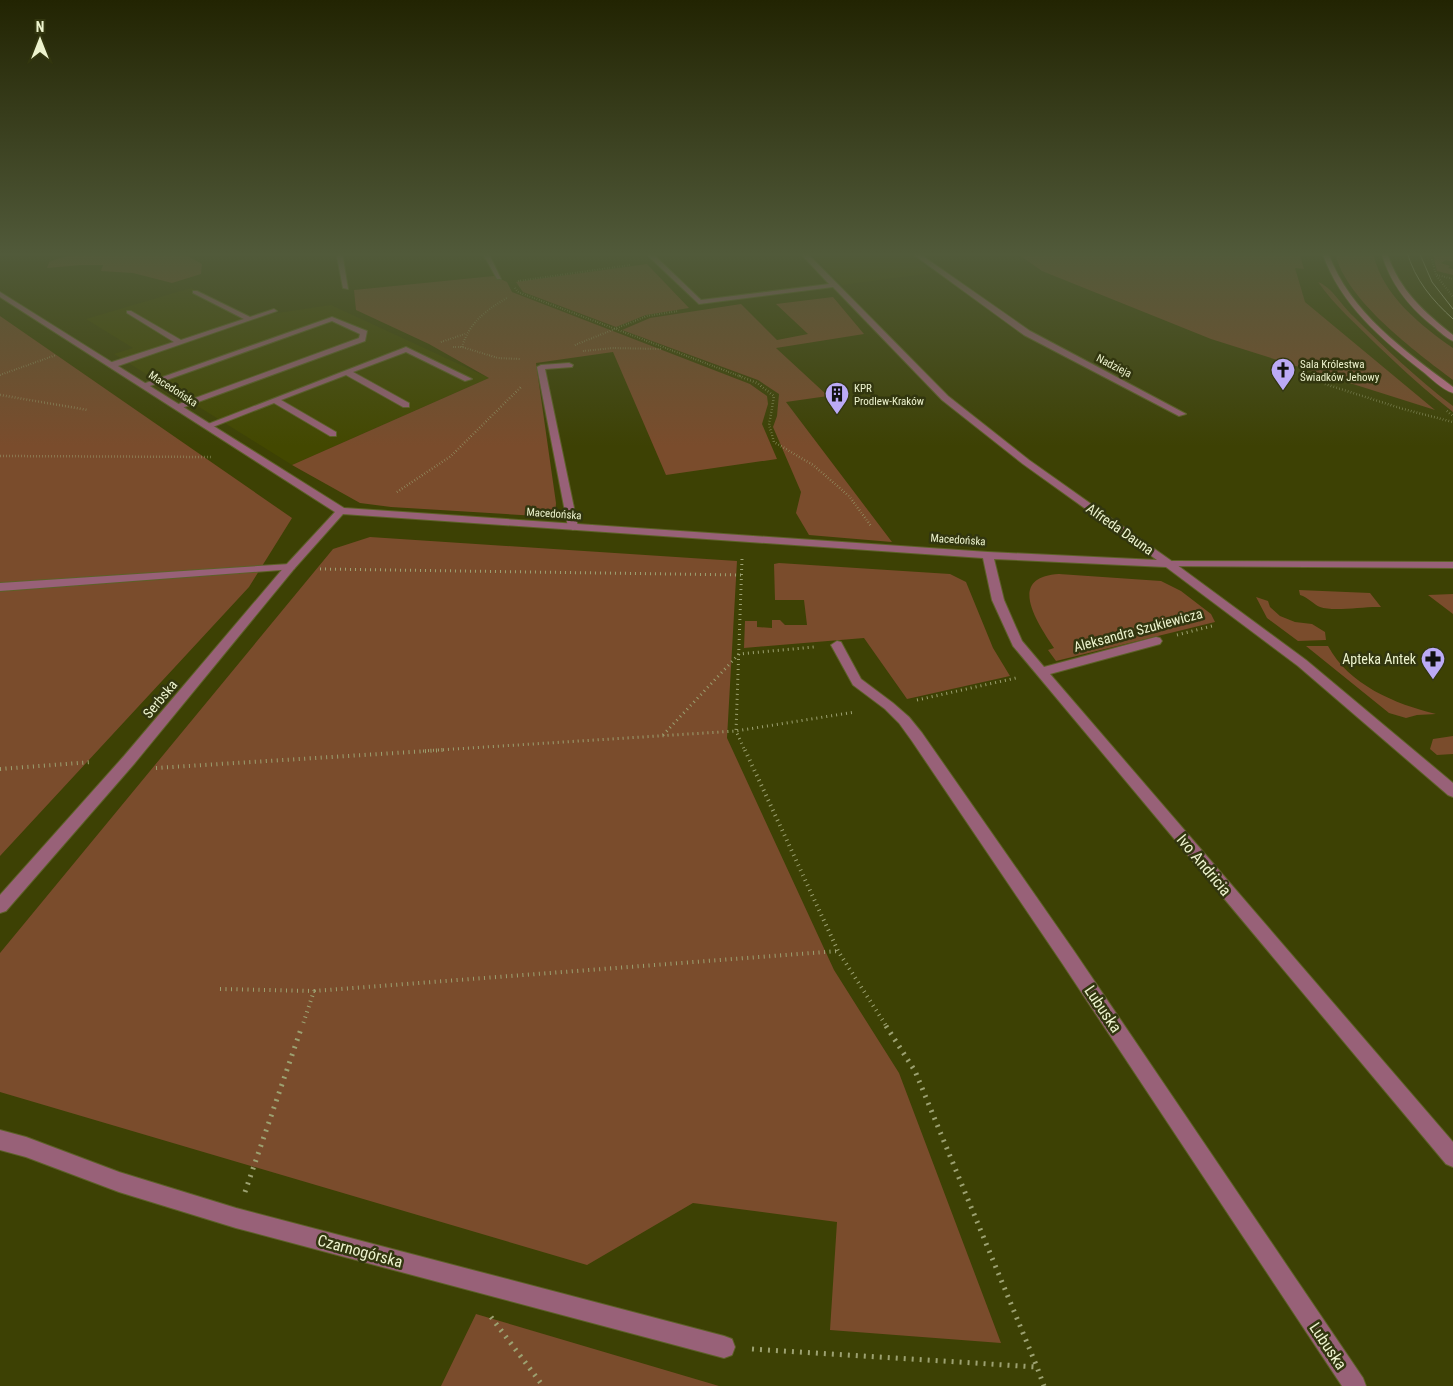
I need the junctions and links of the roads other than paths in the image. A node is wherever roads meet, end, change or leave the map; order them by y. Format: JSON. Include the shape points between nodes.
{"nodes":[{"id":1,"x":36,"y":317,"type":"edge"},
{"id":2,"x":137,"y":317,"type":"edge"},
{"id":3,"x":245,"y":317,"type":"edge"},
{"id":4,"x":257,"y":317,"type":"edge"},
{"id":5,"x":865,"y":317,"type":"edge"},
{"id":6,"x":1004,"y":317,"type":"edge"},
{"id":7,"x":1366,"y":317,"type":"edge"},
{"id":8,"x":1426,"y":317,"type":"edge"},
{"id":9,"x":250,"y":319,"type":"junction"},
{"id":10,"x":1453,"y":339,"type":"edge"},
{"id":11,"x":180,"y":342,"type":"junction"},
{"id":12,"x":112,"y":365,"type":"junction"},
{"id":13,"x":569,"y":365,"type":"dead end"},
{"id":14,"x":346,"y":372,"type":"junction"},
{"id":15,"x":468,"y":379,"type":"dead end"},
{"id":16,"x":144,"y":385,"type":"junction"},
{"id":17,"x":1453,"y":391,"type":"edge"},
{"id":18,"x":274,"y":400,"type":"junction"},
{"id":19,"x":406,"y":404,"type":"dead end"},
{"id":20,"x":179,"y":407,"type":"junction"},
{"id":21,"x":1182,"y":414,"type":"dead end"},
{"id":22,"x":207,"y":426,"type":"junction"},
{"id":23,"x":333,"y":434,"type":"dead end"},
{"id":24,"x":341,"y":510,"type":"junction"},
{"id":25,"x":573,"y":527,"type":"junction"},
{"id":26,"x":988,"y":555,"type":"junction"},
{"id":27,"x":1169,"y":564,"type":"junction"},
{"id":28,"x":1453,"y":565,"type":"edge"},
{"id":29,"x":290,"y":567,"type":"junction"},
{"id":30,"x":0,"y":587,"type":"edge"},
{"id":31,"x":1156,"y":641,"type":"road end"},
{"id":32,"x":837,"y":644,"type":"road end"},
{"id":33,"x":1042,"y":672,"type":"junction"},
{"id":34,"x":1453,"y":791,"type":"edge"},
{"id":35,"x":0,"y":906,"type":"edge"},
{"id":36,"x":0,"y":1140,"type":"edge"},
{"id":37,"x":1453,"y":1157,"type":"edge"},
{"id":38,"x":724,"y":1347,"type":"road end"},
{"id":39,"x":1355,"y":1386,"type":"edge"}],
"edges":[{"from":1,"to":12,"type":"street","name":"Macedońska"},
{"from":2,"to":11,"type":"street"},
{"from":3,"to":9,"type":"street"},
{"from":4,"to":9,"type":"street"},
{"from":5,"to":27,"type":"street","name":"Alfreda Dauna","via":[[944,398],[1026,462]]},
{"from":6,"to":21,"type":"street","name":"Nadzieja","via":[[1027,333]]},
{"from":7,"to":17,"type":"main road","via":[[1414,361]]},
{"from":8,"to":10,"type":"main road"},
{"from":9,"to":11,"type":"street"},
{"from":11,"to":12,"type":"street"},
{"from":12,"to":16,"type":"street","name":"Macedońska"},
{"from":13,"to":25,"type":"street","via":[[541,367]]},
{"from":14,"to":15,"type":"street","via":[[406,349]]},
{"from":14,"to":18,"type":"street"},
{"from":14,"to":19,"type":"street"},
{"from":16,"to":20,"type":"street","name":"Macedońska"},
{"from":16,"to":20,"type":"street","via":[[332,319],[364,333],[362,339]]},
{"from":18,"to":22,"type":"street"},
{"from":18,"to":23,"type":"street"},
{"from":20,"to":22,"type":"street","name":"Macedońska"},
{"from":22,"to":24,"type":"street","name":"Macedońska"},
{"from":24,"to":25,"type":"street","name":"Macedońska"},
{"from":24,"to":29,"type":"street","name":"Serbska"},
{"from":25,"to":26,"type":"street","name":"Macedońska"},
{"from":26,"to":27,"type":"street","name":"Macedońska"},
{"from":26,"to":33,"type":"street","name":"Ivo Andricia","via":[[998,600],[1017,642]]},
{"from":27,"to":28,"type":"street","name":"Macedońska"},
{"from":27,"to":34,"type":"street","name":"Alfreda Dauna","via":[[1316,674]]},
{"from":29,"to":30,"type":"street"},
{"from":29,"to":35,"type":"street","name":"Serbska","via":[[129,760]]},
{"from":31,"to":33,"type":"street","name":"Aleksandra Szukiewicza"},
{"from":32,"to":39,"type":"street","name":"Lubuska","via":[[858,682],[904,720],[916,737],[1068,957]]},
{"from":33,"to":37,"type":"street","name":"Ivo Andricia"},
{"from":36,"to":38,"type":"street","name":"Czarnogórska","via":[[119,1182],[236,1218]]}]}
